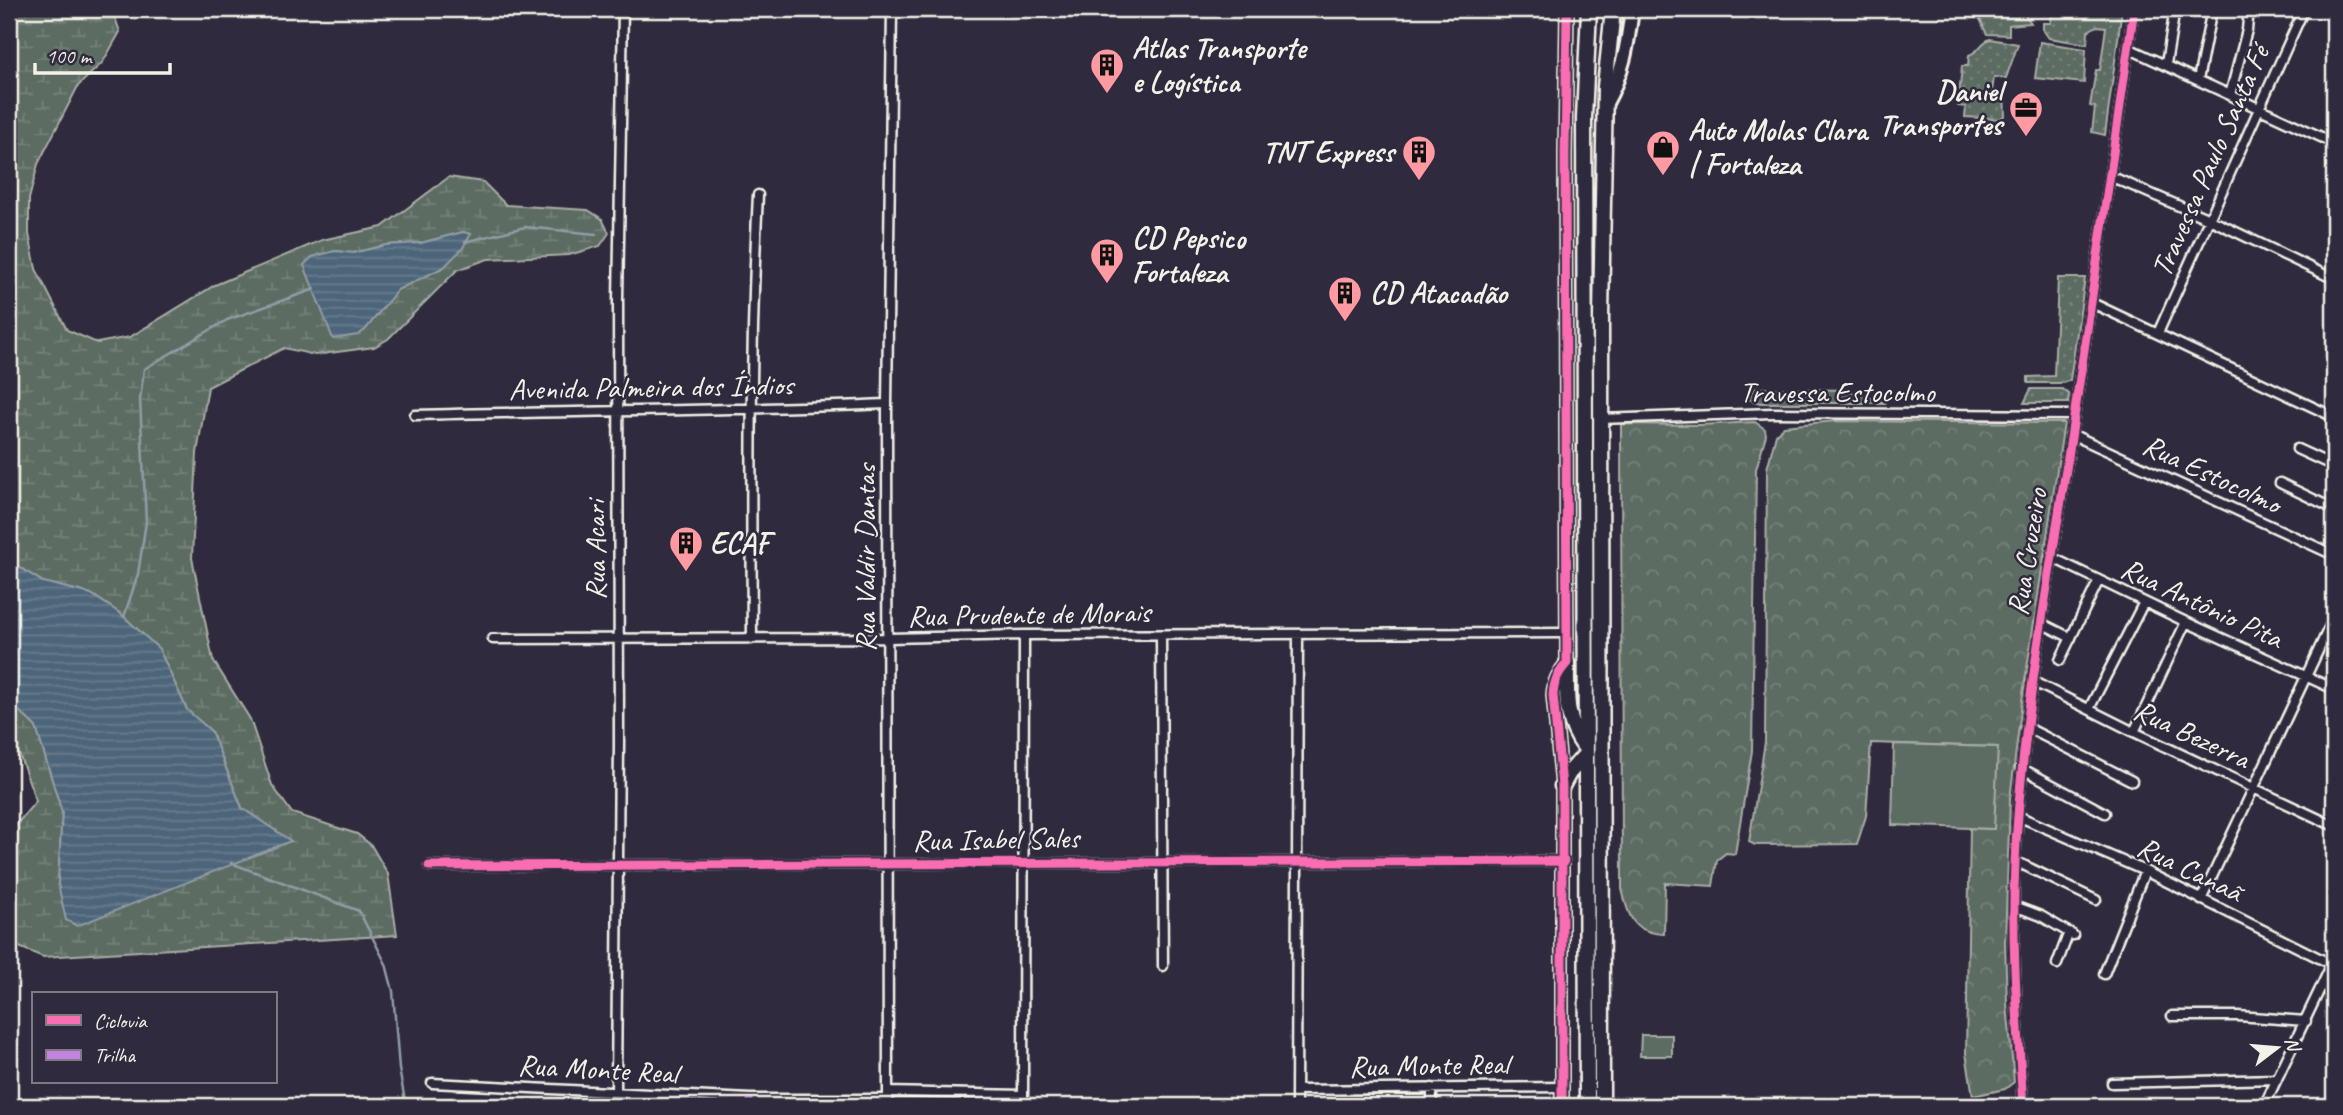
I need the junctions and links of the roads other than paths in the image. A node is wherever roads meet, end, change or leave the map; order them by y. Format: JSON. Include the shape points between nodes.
{"nodes":[{"id":1,"x":623,"y":9,"type":"edge"},
{"id":2,"x":892,"y":9,"type":"edge"},
{"id":3,"x":1567,"y":9,"type":"edge"},
{"id":4,"x":1589,"y":9,"type":"edge"},
{"id":5,"x":1614,"y":9,"type":"edge"},
{"id":6,"x":1632,"y":9,"type":"edge"},
{"id":7,"x":2134,"y":9,"type":"edge"},
{"id":8,"x":2175,"y":9,"type":"edge"},
{"id":9,"x":2212,"y":9,"type":"edge"},
{"id":10,"x":2249,"y":9,"type":"edge"},
{"id":11,"x":2304,"y":9,"type":"edge"},
{"id":12,"x":2328,"y":9,"type":"edge"},
{"id":13,"x":2334,"y":12,"type":"edge"},
{"id":14,"x":2128,"y":48,"type":"junction"},
{"id":15,"x":2166,"y":64,"type":"junction"},
{"id":16,"x":2198,"y":80,"type":"junction"},
{"id":17,"x":2230,"y":95,"type":"junction"},
{"id":18,"x":1605,"y":105,"type":"junction"},
{"id":19,"x":2258,"y":107,"type":"junction"},
{"id":20,"x":2334,"y":143,"type":"edge"},
{"id":21,"x":2110,"y":176,"type":"junction"},
{"id":22,"x":758,"y":195,"type":"dead end"},
{"id":23,"x":2209,"y":219,"type":"junction"},
{"id":24,"x":2334,"y":279,"type":"edge"},
{"id":25,"x":2092,"y":303,"type":"junction"},
{"id":26,"x":2158,"y":332,"type":"junction"},
{"id":27,"x":887,"y":404,"type":"junction"},
{"id":28,"x":618,"y":410,"type":"junction"},
{"id":29,"x":750,"y":410,"type":"junction"},
{"id":30,"x":415,"y":415,"type":"dead end"},
{"id":31,"x":2073,"y":415,"type":"junction"},
{"id":32,"x":2334,"y":417,"type":"edge"},
{"id":33,"x":1600,"y":419,"type":"junction"},
{"id":34,"x":2071,"y":434,"type":"junction"},
{"id":35,"x":2297,"y":449,"type":"dead end"},
{"id":36,"x":2334,"y":466,"type":"edge"},
{"id":37,"x":2280,"y":483,"type":"dead end"},
{"id":38,"x":2334,"y":509,"type":"edge"},
{"id":39,"x":2334,"y":555,"type":"edge"},
{"id":40,"x":2051,"y":557,"type":"junction"},
{"id":41,"x":2099,"y":580,"type":"junction"},
{"id":42,"x":2144,"y":602,"type":"junction"},
{"id":43,"x":2334,"y":617,"type":"edge"},
{"id":44,"x":2186,"y":622,"type":"junction"},
{"id":45,"x":2041,"y":623,"type":"junction"},
{"id":46,"x":1567,"y":632,"type":"junction"},
{"id":47,"x":1024,"y":635,"type":"junction"},
{"id":48,"x":1161,"y":635,"type":"junction"},
{"id":49,"x":1298,"y":635,"type":"junction"},
{"id":50,"x":889,"y":638,"type":"junction"},
{"id":51,"x":2071,"y":638,"type":"junction"},
{"id":52,"x":493,"y":639,"type":"dead end"},
{"id":53,"x":618,"y":639,"type":"junction"},
{"id":54,"x":752,"y":639,"type":"junction"},
{"id":55,"x":2060,"y":660,"type":"dead end"},
{"id":56,"x":1567,"y":663,"type":"junction"},
{"id":57,"x":2307,"y":676,"type":"junction"},
{"id":58,"x":2032,"y":681,"type":"junction"},
{"id":59,"x":2334,"y":689,"type":"edge"},
{"id":60,"x":2089,"y":709,"type":"junction"},
{"id":61,"x":2026,"y":727,"type":"junction"},
{"id":62,"x":2134,"y":732,"type":"junction"},
{"id":63,"x":1585,"y":752,"type":"junction"},
{"id":64,"x":2021,"y":768,"type":"junction"},
{"id":65,"x":2132,"y":781,"type":"dead end"},
{"id":66,"x":1562,"y":786,"type":"junction"},
{"id":67,"x":2254,"y":789,"type":"junction"},
{"id":68,"x":2105,"y":813,"type":"dead end"},
{"id":69,"x":2018,"y":816,"type":"junction"},
{"id":70,"x":2334,"y":826,"type":"edge"},
{"id":71,"x":1564,"y":860,"type":"junction"},
{"id":72,"x":2015,"y":861,"type":"junction"},
{"id":73,"x":1162,"y":862,"type":"junction"},
{"id":74,"x":1024,"y":863,"type":"junction"},
{"id":75,"x":1298,"y":863,"type":"junction"},
{"id":76,"x":617,"y":864,"type":"junction"},
{"id":77,"x":887,"y":864,"type":"junction"},
{"id":78,"x":429,"y":866,"type":"dead end"},
{"id":79,"x":2145,"y":872,"type":"junction"},
{"id":80,"x":2096,"y":900,"type":"dead end"},
{"id":81,"x":2201,"y":901,"type":"junction"},
{"id":82,"x":2014,"y":906,"type":"junction"},
{"id":83,"x":2057,"y":964,"type":"dead end"},
{"id":84,"x":1163,"y":966,"type":"dead end"},
{"id":85,"x":2104,"y":974,"type":"dead end"},
{"id":86,"x":2172,"y":1016,"type":"dead end"},
{"id":87,"x":2306,"y":1021,"type":"junction"},
{"id":88,"x":2277,"y":1079,"type":"junction"},
{"id":89,"x":432,"y":1083,"type":"dead end"},
{"id":90,"x":2112,"y":1083,"type":"dead end"},
{"id":91,"x":1432,"y":1087,"type":"junction"},
{"id":92,"x":1562,"y":1087,"type":"junction"},
{"id":93,"x":1296,"y":1090,"type":"junction"},
{"id":94,"x":616,"y":1092,"type":"junction"},
{"id":95,"x":1023,"y":1094,"type":"junction"},
{"id":96,"x":888,"y":1099,"type":"edge"},
{"id":97,"x":1023,"y":1106,"type":"edge"},
{"id":98,"x":1296,"y":1106,"type":"edge"},
{"id":99,"x":1432,"y":1106,"type":"edge"},
{"id":100,"x":1562,"y":1106,"type":"edge"},
{"id":101,"x":1587,"y":1106,"type":"edge"},
{"id":102,"x":1602,"y":1106,"type":"edge"},
{"id":103,"x":2023,"y":1106,"type":"edge"},
{"id":104,"x":2264,"y":1106,"type":"edge"}],
"edges":[{"from":1,"to":28,"type":"street","name":"Rua Acari"},
{"from":2,"to":27,"type":"street","name":"Rua Valdir Dantas"},
{"from":3,"to":46,"type":"street"},
{"from":4,"to":63,"type":"highway","via":[[1584,118]]},
{"from":5,"to":18,"type":"highway"},
{"from":6,"to":18,"type":"main road","via":[[1625,59]]},
{"from":7,"to":14,"type":"street","name":"Rua Cruzeiro"},
{"from":8,"to":15,"type":"street"},
{"from":9,"to":16,"type":"street"},
{"from":10,"to":17,"type":"street"},
{"from":11,"to":19,"type":"street","name":"Travessa Paulo Santa Fé"},
{"from":12,"to":13,"type":"street"},
{"from":14,"to":15,"type":"street"},
{"from":14,"to":21,"type":"street","name":"Rua Cruzeiro"},
{"from":15,"to":16,"type":"street"},
{"from":16,"to":17,"type":"street"},
{"from":17,"to":19,"type":"street"},
{"from":18,"to":33,"type":"highway"},
{"from":19,"to":20,"type":"street"},
{"from":19,"to":23,"type":"street","name":"Travessa Paulo Santa Fé"},
{"from":21,"to":23,"type":"street"},
{"from":21,"to":25,"type":"street","name":"Rua Cruzeiro"},
{"from":22,"to":29,"type":"street"},
{"from":23,"to":24,"type":"street"},
{"from":23,"to":26,"type":"street","name":"Travessa Paulo Santa Fé"},
{"from":25,"to":26,"type":"street"},
{"from":25,"to":31,"type":"street","name":"Rua Cruzeiro"},
{"from":26,"to":32,"type":"street"},
{"from":27,"to":29,"type":"street","name":"Avenida Palmeira dos Índios"},
{"from":27,"to":50,"type":"street","name":"Rua Valdir Dantas"},
{"from":28,"to":29,"type":"street","name":"Avenida Palmeira dos Índios"},
{"from":28,"to":30,"type":"street","name":"Avenida Palmeira dos Índios"},
{"from":28,"to":53,"type":"street","name":"Rua Acari"},
{"from":29,"to":54,"type":"street"},
{"from":31,"to":33,"type":"street","name":"Travessa Estocolmo","via":[[1772,413]]},
{"from":31,"to":34,"type":"street","name":"Rua Cruzeiro"},
{"from":33,"to":102,"type":"highway"},
{"from":34,"to":39,"type":"street","name":"Rua Estocolmo"},
{"from":34,"to":40,"type":"street","name":"Rua Cruzeiro"},
{"from":35,"to":36,"type":"street"},
{"from":37,"to":38,"type":"street"},
{"from":40,"to":41,"type":"street","name":"Rua Antônio Pita"},
{"from":40,"to":45,"type":"street","name":"Rua Cruzeiro"},
{"from":41,"to":42,"type":"street","name":"Rua Antônio Pita"},
{"from":41,"to":51,"type":"street"},
{"from":42,"to":44,"type":"street","name":"Rua Antônio Pita"},
{"from":42,"to":60,"type":"street"},
{"from":43,"to":57,"type":"street"},
{"from":44,"to":57,"type":"street","name":"Rua Antônio Pita"},
{"from":44,"to":62,"type":"street"},
{"from":45,"to":51,"type":"street"},
{"from":45,"to":58,"type":"street","name":"Rua Cruzeiro"},
{"from":46,"to":49,"type":"street","name":"Rua Prudente de Morais"},
{"from":46,"to":56,"type":"street"},
{"from":47,"to":48,"type":"street","name":"Rua Prudente de Morais"},
{"from":47,"to":50,"type":"street","name":"Rua Prudente de Morais"},
{"from":47,"to":74,"type":"street"},
{"from":48,"to":49,"type":"street","name":"Rua Prudente de Morais"},
{"from":48,"to":73,"type":"street"},
{"from":49,"to":75,"type":"street"},
{"from":50,"to":54,"type":"street","name":"Rua Prudente de Morais"},
{"from":50,"to":77,"type":"street","name":"Rua Valdir Dantas"},
{"from":51,"to":55,"type":"street"},
{"from":52,"to":53,"type":"street","name":"Rua Prudente de Morais"},
{"from":53,"to":54,"type":"street","name":"Rua Prudente de Morais"},
{"from":53,"to":76,"type":"street","name":"Rua Acari"},
{"from":56,"to":63,"type":"highway","via":[[1568,716]]},
{"from":56,"to":66,"type":"street","via":[[1554,682],[1553,695]]},
{"from":57,"to":59,"type":"street","name":"Rua Antônio Pita"},
{"from":57,"to":67,"type":"street"},
{"from":58,"to":60,"type":"street","name":"Rua Bezerra"},
{"from":58,"to":61,"type":"street","name":"Rua Cruzeiro"},
{"from":60,"to":62,"type":"street","name":"Rua Bezerra"},
{"from":61,"to":64,"type":"street","name":"Rua Cruzeiro"},
{"from":61,"to":65,"type":"street"},
{"from":62,"to":67,"type":"street","name":"Rua Bezerra"},
{"from":63,"to":66,"type":"highway"},
{"from":63,"to":101,"type":"highway"},
{"from":64,"to":68,"type":"street"},
{"from":64,"to":69,"type":"street","name":"Rua Cruzeiro"},
{"from":66,"to":71,"type":"street"},
{"from":67,"to":70,"type":"street","name":"Rua Bezerra"},
{"from":67,"to":81,"type":"street"},
{"from":69,"to":72,"type":"street","name":"Rua Cruzeiro"},
{"from":69,"to":79,"type":"street","name":"Rua Canaã"},
{"from":71,"to":75,"type":"street","name":"Rua Isabel Sales"},
{"from":71,"to":92,"type":"street"},
{"from":72,"to":80,"type":"street"},
{"from":72,"to":82,"type":"street","name":"Rua Cruzeiro"},
{"from":73,"to":74,"type":"street","name":"Rua Isabel Sales"},
{"from":73,"to":75,"type":"street","name":"Rua Isabel Sales"},
{"from":73,"to":84,"type":"street"},
{"from":74,"to":77,"type":"street","name":"Rua Isabel Sales"},
{"from":74,"to":95,"type":"street"},
{"from":75,"to":93,"type":"street"},
{"from":76,"to":77,"type":"street","name":"Rua Isabel Sales"},
{"from":76,"to":78,"type":"street","name":"Rua Isabel Sales"},
{"from":76,"to":94,"type":"street","name":"Rua Acari"},
{"from":77,"to":96,"type":"street","name":"Rua Valdir Dantas"},
{"from":79,"to":81,"type":"street","name":"Rua Canaã"},
{"from":79,"to":85,"type":"street"},
{"from":81,"to":87,"type":"street","name":"Rua Canaã","via":[[2325,959],[2330,965],[2328,973]]},
{"from":82,"to":83,"type":"street","via":[[2071,933]]},
{"from":82,"to":103,"type":"street","name":"Rua Cruzeiro"},
{"from":86,"to":87,"type":"street"},
{"from":87,"to":88,"type":"street"},
{"from":88,"to":90,"type":"street"},
{"from":88,"to":104,"type":"street"},
{"from":89,"to":94,"type":"street","name":"Rua Monte Real"},
{"from":91,"to":92,"type":"street","name":"Rua Monte Real"},
{"from":91,"to":93,"type":"street","name":"Rua Monte Real"},
{"from":91,"to":99,"type":"street"},
{"from":92,"to":100,"type":"street"},
{"from":93,"to":98,"type":"street"},
{"from":94,"to":96,"type":"street","name":"Rua Monte Real","via":[[750,1099]]},
{"from":95,"to":96,"type":"street","name":"Rua Monte Real"},
{"from":95,"to":97,"type":"street"}]}
